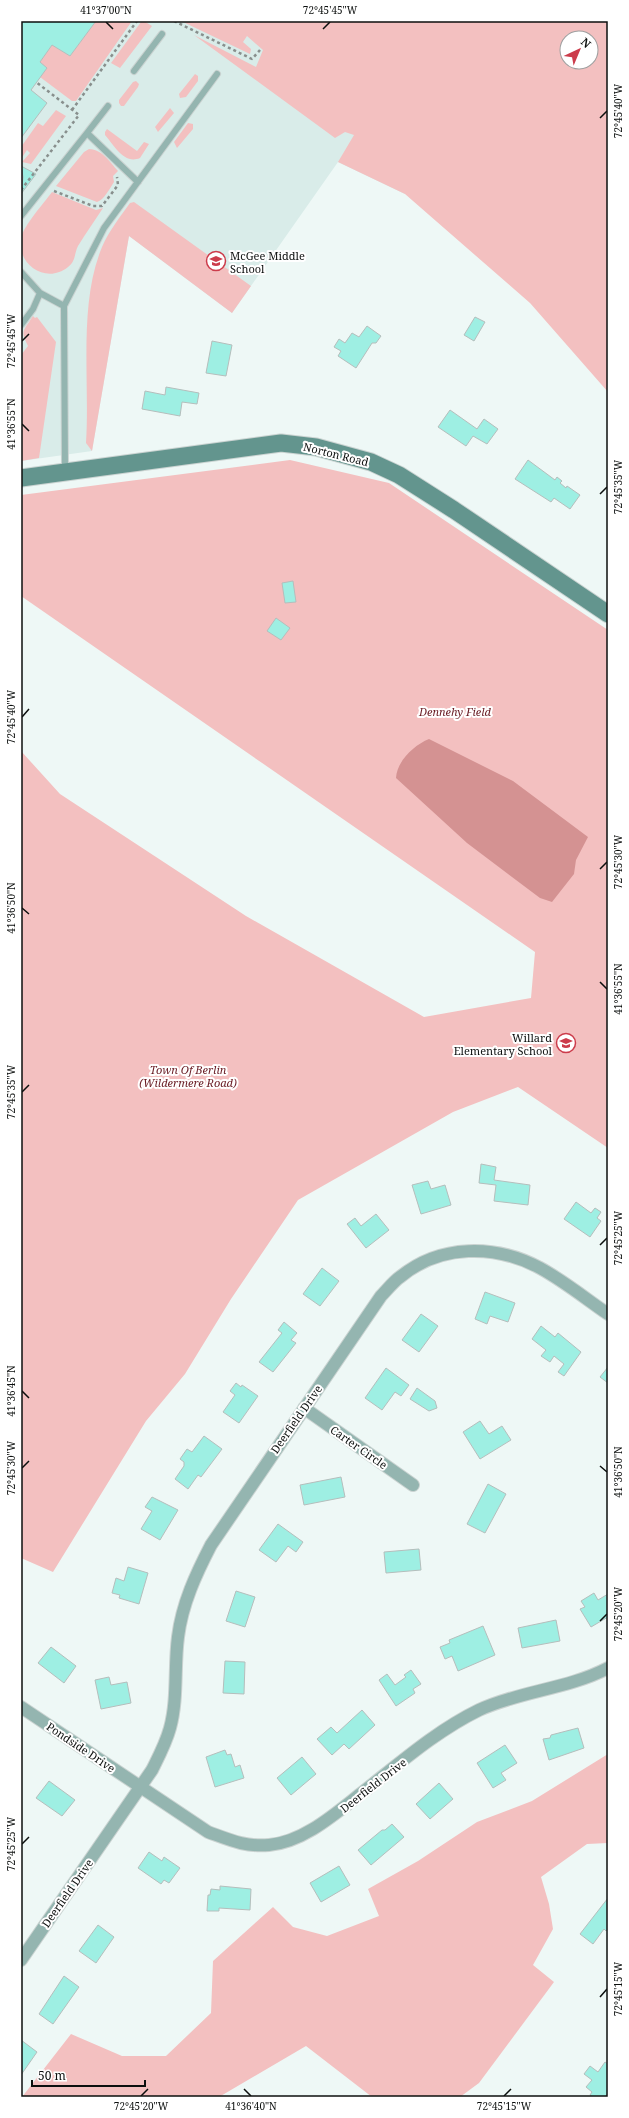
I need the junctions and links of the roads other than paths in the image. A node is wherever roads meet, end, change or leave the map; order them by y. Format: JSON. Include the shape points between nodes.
{"nodes":[{"id":1,"x":162,"y":34,"type":"dead end"},
{"id":2,"x":134,"y":71,"type":"dead end"},
{"id":3,"x":217,"y":74,"type":"dead end"},
{"id":4,"x":108,"y":106,"type":"dead end"},
{"id":5,"x":87,"y":133,"type":"junction"},
{"id":6,"x":138,"y":182,"type":"junction"},
{"id":7,"x":21,"y":216,"type":"edge"},
{"id":8,"x":21,"y":272,"type":"edge"},
{"id":9,"x":40,"y":293,"type":"junction"},
{"id":10,"x":64,"y":306,"type":"junction"},
{"id":11,"x":21,"y":325,"type":"edge"},
{"id":12,"x":65,"y":472,"type":"junction"},
{"id":13,"x":21,"y":478,"type":"edge"},
{"id":14,"x":608,"y":614,"type":"edge"},
{"id":15,"x":608,"y":1314,"type":"edge"},
{"id":16,"x":304,"y":1408,"type":"junction"},
{"id":17,"x":413,"y":1485,"type":"dead end"},
{"id":18,"x":608,"y":1668,"type":"edge"},
{"id":19,"x":21,"y":1707,"type":"edge"},
{"id":20,"x":140,"y":1787,"type":"junction"},
{"id":21,"x":21,"y":1960,"type":"edge"}],
"edges":[{"from":1,"to":2,"type":"lane"},
{"from":3,"to":6,"type":"lane"},
{"from":4,"to":5,"type":"lane"},
{"from":5,"to":6,"type":"lane"},
{"from":5,"to":7,"type":"lane"},
{"from":6,"to":10,"type":"lane","via":[[104,228]]},
{"from":8,"to":9,"type":"lane"},
{"from":9,"to":10,"type":"lane"},
{"from":9,"to":11,"type":"lane","via":[[33,310]]},
{"from":10,"to":12,"type":"lane"},
{"from":12,"to":13,"type":"main road","name":"Norton Road"},
{"from":12,"to":14,"type":"main road","name":"Norton Road","via":[[281,443],[316,447],[371,462],[399,475]]},
{"from":15,"to":16,"type":"street","name":"Deerfield Drive","via":[[541,1268],[516,1256],[490,1250],[465,1250],[439,1256],[418,1264],[399,1277],[381,1296]]},
{"from":16,"to":17,"type":"street","name":"Carter Circle"},
{"from":16,"to":20,"type":"street","name":"Deerfield Drive","via":[[229,1515],[195,1576],[178,1636],[170,1726],[163,1749]]},
{"from":18,"to":20,"type":"street","name":"Deerfield Drive","via":[[480,1710],[446,1728],[332,1817],[298,1837],[270,1845],[241,1845],[208,1832]]},
{"from":19,"to":20,"type":"street","name":"Pondside Drive"},
{"from":20,"to":21,"type":"street","name":"Deerfield Drive"}]}
